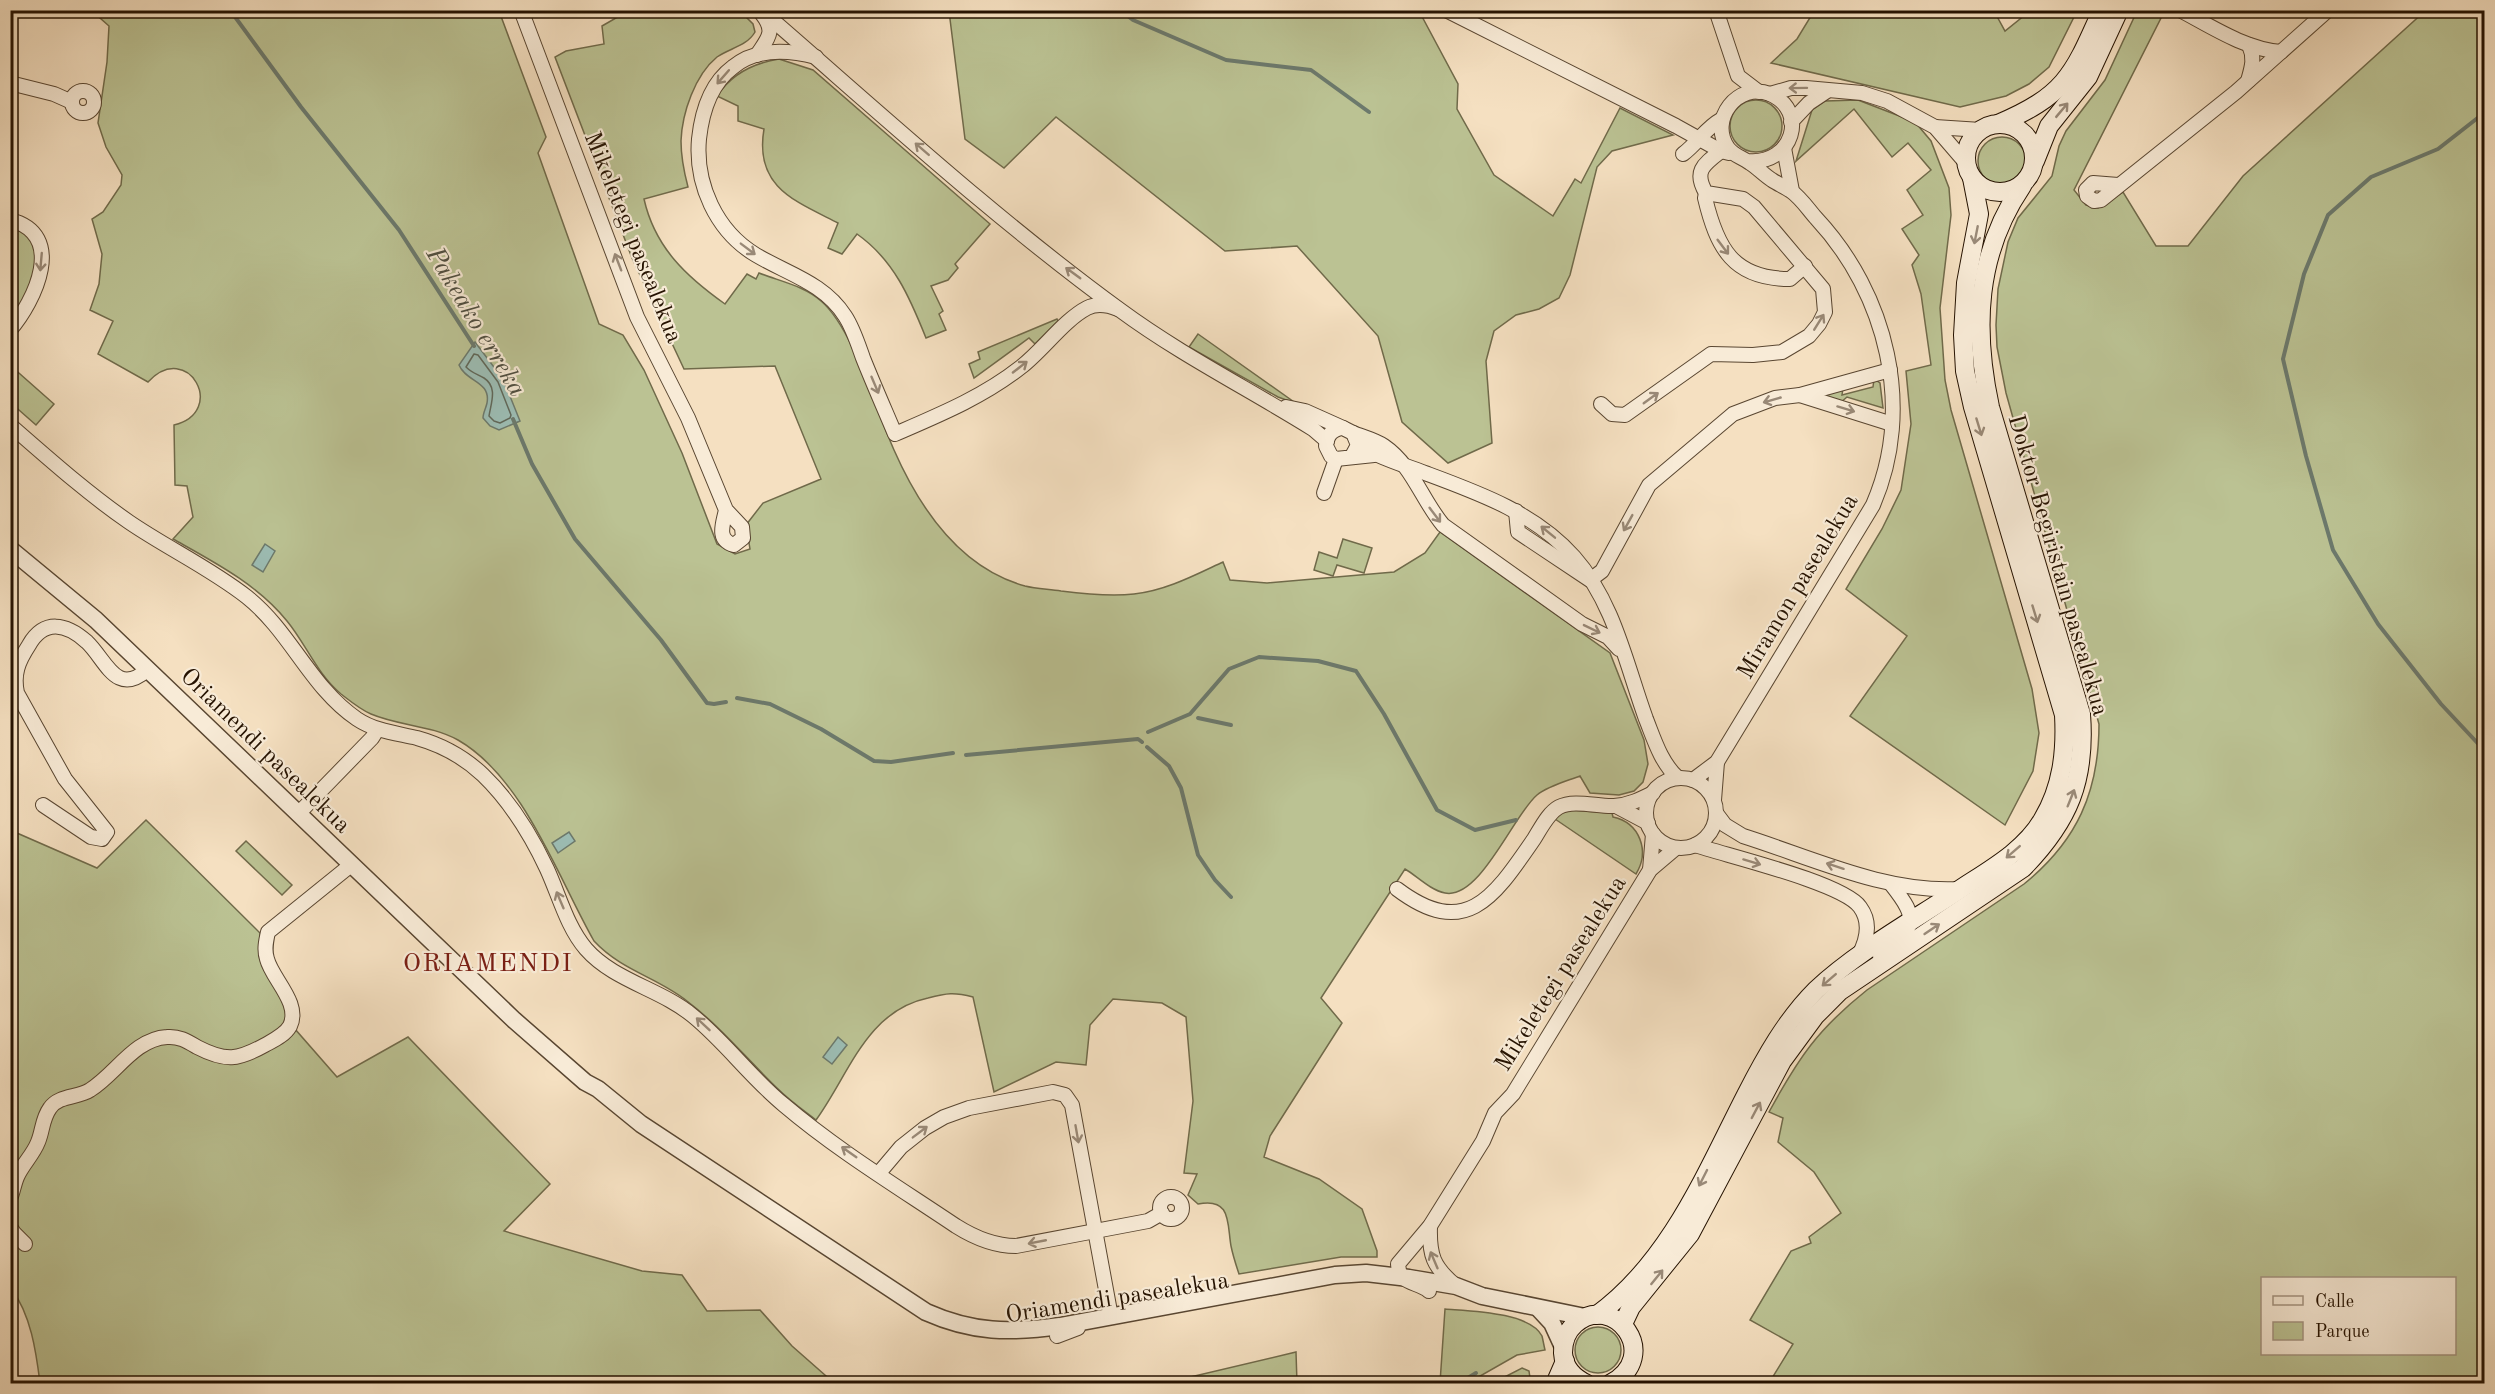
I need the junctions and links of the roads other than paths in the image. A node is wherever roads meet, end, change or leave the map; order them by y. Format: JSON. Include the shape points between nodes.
{"nodes":[{"id":1,"x":521,"y":10,"type":"edge"},
{"id":2,"x":760,"y":10,"type":"edge"},
{"id":3,"x":1446,"y":10,"type":"edge"},
{"id":4,"x":1716,"y":10,"type":"edge"},
{"id":5,"x":2102,"y":10,"type":"edge"},
{"id":6,"x":2120,"y":10,"type":"edge"},
{"id":7,"x":2181,"y":10,"type":"edge"},
{"id":8,"x":2328,"y":10,"type":"edge"},
{"id":9,"x":2249,"y":45,"type":"junction"},
{"id":10,"x":2281,"y":52,"type":"junction"},
{"id":11,"x":758,"y":55,"type":"junction"},
{"id":12,"x":816,"y":57,"type":"junction"},
{"id":13,"x":1738,"y":76,"type":"junction"},
{"id":14,"x":2248,"y":81,"type":"junction"},
{"id":15,"x":10,"y":83,"type":"edge"},
{"id":16,"x":1827,"y":91,"type":"junction"},
{"id":17,"x":1765,"y":93,"type":"junction"},
{"id":18,"x":72,"y":102,"type":"dead end"},
{"id":19,"x":1732,"y":102,"type":"junction"},
{"id":20,"x":1722,"y":119,"type":"junction"},
{"id":21,"x":1791,"y":122,"type":"junction"},
{"id":22,"x":1998,"y":123,"type":"junction"},
{"id":23,"x":1935,"y":127,"type":"junction"},
{"id":24,"x":1981,"y":130,"type":"junction"},
{"id":25,"x":1699,"y":139,"type":"junction"},
{"id":26,"x":1784,"y":148,"type":"junction"},
{"id":27,"x":1727,"y":152,"type":"junction"},
{"id":28,"x":1683,"y":153,"type":"dead end"},
{"id":29,"x":1748,"y":161,"type":"junction"},
{"id":30,"x":2035,"y":161,"type":"junction"},
{"id":31,"x":1969,"y":170,"type":"junction"},
{"id":32,"x":2022,"y":186,"type":"junction"},
{"id":33,"x":2103,"y":190,"type":"dead end"},
{"id":34,"x":1792,"y":191,"type":"junction"},
{"id":35,"x":1706,"y":193,"type":"junction"},
{"id":36,"x":10,"y":220,"type":"edge"},
{"id":37,"x":1805,"y":266,"type":"junction"},
{"id":38,"x":1118,"y":309,"type":"junction"},
{"id":39,"x":10,"y":330,"type":"edge"},
{"id":40,"x":1890,"y":370,"type":"junction"},
{"id":41,"x":1800,"y":395,"type":"junction"},
{"id":42,"x":1601,"y":404,"type":"dead end"},
{"id":43,"x":1275,"y":405,"type":"junction"},
{"id":44,"x":1892,"y":424,"type":"junction"},
{"id":45,"x":10,"y":425,"type":"edge"},
{"id":46,"x":1327,"y":441,"type":"junction"},
{"id":47,"x":1351,"y":441,"type":"junction"},
{"id":48,"x":1336,"y":459,"type":"junction"},
{"id":49,"x":1405,"y":466,"type":"junction"},
{"id":50,"x":1324,"y":493,"type":"dead end"},
{"id":51,"x":726,"y":510,"type":"dead end"},
{"id":52,"x":10,"y":549,"type":"edge"},
{"id":53,"x":1590,"y":580,"type":"junction"},
{"id":54,"x":1622,"y":653,"type":"junction"},
{"id":55,"x":147,"y":669,"type":"junction"},
{"id":56,"x":377,"y":730,"type":"junction"},
{"id":57,"x":1659,"y":752,"type":"junction"},
{"id":58,"x":1717,"y":762,"type":"junction"},
{"id":59,"x":1678,"y":778,"type":"junction"},
{"id":60,"x":1693,"y":780,"type":"junction"},
{"id":61,"x":1656,"y":789,"type":"junction"},
{"id":62,"x":44,"y":805,"type":"dead end"},
{"id":63,"x":1616,"y":806,"type":"junction"},
{"id":64,"x":1715,"y":807,"type":"junction"},
{"id":65,"x":298,"y":814,"type":"junction"},
{"id":66,"x":1650,"y":829,"type":"junction"},
{"id":67,"x":1695,"y":845,"type":"junction"},
{"id":68,"x":1676,"y":848,"type":"junction"},
{"id":69,"x":351,"y":865,"type":"junction"},
{"id":70,"x":1650,"y":870,"type":"junction"},
{"id":71,"x":1891,"y":884,"type":"junction"},
{"id":72,"x":1397,"y":889,"type":"dead end"},
{"id":73,"x":1961,"y":889,"type":"junction"},
{"id":74,"x":1911,"y":922,"type":"junction"},
{"id":75,"x":1862,"y":966,"type":"junction"},
{"id":76,"x":585,"y":1082,"type":"junction"},
{"id":77,"x":879,"y":1173,"type":"junction"},
{"id":78,"x":10,"y":1199,"type":"edge"},
{"id":79,"x":1162,"y":1213,"type":"dead end"},
{"id":80,"x":1431,"y":1226,"type":"junction"},
{"id":81,"x":10,"y":1227,"type":"edge"},
{"id":82,"x":1094,"y":1231,"type":"junction"},
{"id":83,"x":26,"y":1244,"type":"dead end"},
{"id":84,"x":1408,"y":1251,"type":"junction"},
{"id":85,"x":1366,"y":1274,"type":"junction"},
{"id":86,"x":1405,"y":1278,"type":"junction"},
{"id":87,"x":1456,"y":1286,"type":"junction"},
{"id":88,"x":1429,"y":1291,"type":"junction"},
{"id":89,"x":1482,"y":1296,"type":"junction"},
{"id":90,"x":1539,"y":1309,"type":"junction"},
{"id":91,"x":1591,"y":1316,"type":"junction"},
{"id":92,"x":1111,"y":1317,"type":"junction"},
{"id":93,"x":1142,"y":1320,"type":"junction"},
{"id":94,"x":1623,"y":1324,"type":"junction"},
{"id":95,"x":1057,"y":1336,"type":"junction"},
{"id":96,"x":1564,"y":1354,"type":"junction"},
{"id":97,"x":1622,"y":1380,"type":"edge"},
{"id":98,"x":1555,"y":1383,"type":"edge"},
{"id":99,"x":1587,"y":1383,"type":"edge"}],
"edges":[{"from":51,"to":1,"type":"street","name":"Mikeletegi pasealekua","one_way":true,"via":[[688,418],[637,317]]},
{"from":2,"to":11,"type":"street","via":[[770,25],[770,33]]},
{"from":2,"to":12,"type":"street"},
{"from":3,"to":25,"type":"street","name":"Miramon pasealekua"},
{"from":4,"to":13,"type":"street"},
{"from":5,"to":22,"type":"main road","via":[[2065,82],[2043,102]]},
{"from":30,"to":6,"type":"main road","one_way":true,"via":[[2049,126],[2088,77]]},
{"from":7,"to":9,"type":"street"},
{"from":8,"to":10,"type":"street"},
{"from":9,"to":10,"type":"street"},
{"from":9,"to":14,"type":"street","via":[[2253,64]]},
{"from":10,"to":14,"type":"street"},
{"from":11,"to":12,"type":"street","via":[[784,51]]},
{"from":11,"to":38,"type":"street","one_way":true,"via":[[736,64],[723,75],[708,98],[701,120],[701,180],[711,206],[741,243],[823,291],[837,305],[851,328],[895,434],[959,406],[1001,382],[1085,309],[1100,305]]},
{"from":38,"to":12,"type":"street","one_way":true,"via":[[1016,229]]},
{"from":13,"to":17,"type":"street"},
{"from":13,"to":19,"type":"street"},
{"from":14,"to":33,"type":"street","via":[[2118,185]]},
{"from":15,"to":18,"type":"street"},
{"from":16,"to":17,"type":"street","one_way":true,"via":[[1791,88]]},
{"from":16,"to":21,"type":"street"},
{"from":16,"to":23,"type":"street","via":[[1862,93],[1887,101]]},
{"from":17,"to":19,"type":"street","via":[[1745,93]]},
{"from":17,"to":21,"type":"street","via":[[1784,106]]},
{"from":19,"to":20,"type":"street"},
{"from":20,"to":25,"type":"street","via":[[1709,126]]},
{"from":20,"to":27,"type":"street"},
{"from":21,"to":26,"type":"street"},
{"from":22,"to":24,"type":"main road"},
{"from":22,"to":30,"type":"main road","via":[[2021,130],[2029,138]]},
{"from":23,"to":24,"type":"street"},
{"from":23,"to":31,"type":"street"},
{"from":24,"to":31,"type":"main road","via":[[1969,144]]},
{"from":25,"to":27,"type":"street","name":"Miramon pasealekua"},
{"from":25,"to":28,"type":"street"},
{"from":26,"to":29,"type":"street","via":[[1768,160]]},
{"from":26,"to":34,"type":"street"},
{"from":27,"to":29,"type":"street","name":"Miramon pasealekua"},
{"from":27,"to":35,"type":"street","via":[[1704,165],[1700,175]]},
{"from":29,"to":34,"type":"street","name":"Miramon pasealekua"},
{"from":30,"to":32,"type":"main road"},
{"from":31,"to":32,"type":"main road","via":[[1979,186],[1989,191],[2000,193]]},
{"from":31,"to":73,"type":"main road","name":"Doktor Begiristain pasealekua","one_way":true,"via":[[1979,214],[1966,283],[1965,371],[2060,698],[2065,749],[2058,790],[2043,821],[2016,852]]},
{"from":75,"to":32,"type":"main road","name":"Doktor Begiristain pasealekua","one_way":true,"via":[[2023,868],[2046,844],[2075,790],[2082,749],[2080,714],[1982,370],[1981,309],[1988,257],[2003,215]]},
{"from":34,"to":40,"type":"street","name":"Miramon pasealekua","via":[[1842,248],[1864,285],[1881,330]]},
{"from":35,"to":37,"type":"street","via":[[1743,199],[1754,207]]},
{"from":35,"to":37,"type":"street","one_way":true,"via":[[1715,236],[1737,263],[1775,279],[1790,279]]},
{"from":36,"to":39,"type":"street","one_way":true,"via":[[33,231],[42,254],[30,303]]},
{"from":42,"to":37,"type":"street","one_way":true,"via":[[1612,414],[1625,415],[1712,354],[1770,354],[1795,346],[1809,336],[1826,312],[1823,289]]},
{"from":38,"to":43,"type":"street"},
{"from":40,"to":41,"type":"street"},
{"from":40,"to":44,"type":"street","name":"Miramon pasealekua"},
{"from":41,"to":44,"type":"street","one_way":true},
{"from":41,"to":53,"type":"street","one_way":true,"via":[[1775,398],[1733,414],[1649,485],[1602,570]]},
{"from":43,"to":46,"type":"street"},
{"from":43,"to":47,"type":"street","via":[[1305,411]]},
{"from":44,"to":58,"type":"street","name":"Miramon pasealekua","via":[[1888,459],[1873,505]]},
{"from":45,"to":56,"type":"street","via":[[93,496],[248,597],[274,621],[334,701]]},
{"from":46,"to":47,"type":"street","via":[[1332,431]]},
{"from":46,"to":48,"type":"street","via":[[1328,451]]},
{"from":47,"to":48,"type":"street","via":[[1341,460]]},
{"from":47,"to":49,"type":"street","via":[[1374,455]]},
{"from":47,"to":49,"type":"street","via":[[1383,445]]},
{"from":48,"to":50,"type":"street"},
{"from":53,"to":49,"type":"street","one_way":true,"via":[[1557,540],[1516,511]]},
{"from":49,"to":54,"type":"street","one_way":true,"via":[[1431,512],[1443,525],[1582,624],[1608,637]]},
{"from":52,"to":55,"type":"street","name":"Oriamendi pasealekua","via":[[96,620]]},
{"from":53,"to":54,"type":"street","via":[[1609,611]]},
{"from":54,"to":57,"type":"street"},
{"from":55,"to":62,"type":"street","name":"Oriamendi pasealekua","via":[[136,678],[116,676],[86,642],[54,626],[42,628],[32,640],[14,677],[16,693],[65,779],[107,832],[102,839],[91,837]]},
{"from":55,"to":65,"type":"street","name":"Oriamendi pasealekua"},
{"from":56,"to":65,"type":"street"},
{"from":77,"to":56,"type":"street","one_way":true,"via":[[781,1103],[693,1016],[670,999],[617,973],[586,949],[525,829],[482,774],[441,747]]},
{"from":57,"to":59,"type":"street"},
{"from":57,"to":61,"type":"street"},
{"from":58,"to":60,"type":"street","name":"Miramon pasealekua"},
{"from":58,"to":64,"type":"street","name":"Miramon pasealekua"},
{"from":59,"to":60,"type":"street"},
{"from":59,"to":61,"type":"street"},
{"from":60,"to":64,"type":"street","via":[[1709,791]]},
{"from":61,"to":63,"type":"street","via":[[1635,802]]},
{"from":61,"to":66,"type":"street","via":[[1646,813]]},
{"from":63,"to":66,"type":"street"},
{"from":63,"to":72,"type":"street","via":[[1562,805],[1552,812],[1497,886],[1481,903],[1465,911],[1436,912]]},
{"from":64,"to":67,"type":"street","via":[[1711,832]]},
{"from":71,"to":64,"type":"street","one_way":true,"via":[[1743,836],[1725,825]]},
{"from":65,"to":69,"type":"street","name":"Oriamendi pasealekua"},
{"from":66,"to":68,"type":"street"},
{"from":66,"to":70,"type":"street","name":"Mikeletegi pasealekua"},
{"from":67,"to":68,"type":"street"},
{"from":67,"to":75,"type":"street","one_way":true,"via":[[1802,878],[1851,898],[1867,922]]},
{"from":68,"to":70,"type":"street","name":"Mikeletegi pasealekua"},
{"from":69,"to":76,"type":"street","name":"Oriamendi pasealekua"},
{"from":69,"to":78,"type":"street","name":"Oriamendi pasealekua","via":[[268,932],[267,959],[291,1006],[290,1025],[283,1035],[238,1058],[207,1052],[180,1038],[146,1042],[88,1092],[51,1106],[34,1152],[17,1176]]},
{"from":70,"to":80,"type":"street","name":"Mikeletegi pasealekua","via":[[1509,1100],[1495,1113],[1490,1130]]},
{"from":71,"to":73,"type":"street","via":[[1916,889]]},
{"from":71,"to":74,"type":"street","via":[[1911,912]]},
{"from":73,"to":74,"type":"main road","name":"Doktor Begiristain pasealekua"},
{"from":74,"to":75,"type":"main road","name":"Doktor Begiristain pasealekua"},
{"from":75,"to":91,"type":"main road","one_way":true,"via":[[1816,991],[1794,1015],[1764,1061],[1672,1234],[1624,1292]]},
{"from":94,"to":75,"type":"main road","name":"Doktor Begiristain pasealekua","one_way":true,"via":[[1631,1307],[1690,1234],[1798,1036]]},
{"from":76,"to":92,"type":"street","name":"Oriamendi pasealekua","via":[[641,1124],[926,1312],[975,1328],[1020,1332]]},
{"from":76,"to":95,"type":"street","name":"Oriamendi pasealekua","via":[[618,1118],[917,1319],[987,1340]]},
{"from":82,"to":77,"type":"street","one_way":true,"via":[[1002,1246],[969,1235]]},
{"from":77,"to":82,"type":"street","one_way":true,"via":[[901,1147],[944,1117],[1007,1100],[1053,1092],[1065,1095],[1072,1104]]},
{"from":79,"to":82,"type":"street","via":[[1148,1221]]},
{"from":80,"to":84,"type":"street","name":"Mikeletegi pasealekua"},
{"from":87,"to":80,"type":"street","one_way":true,"via":[[1434,1261]]},
{"from":81,"to":83,"type":"street"},
{"from":82,"to":92,"type":"street"},
{"from":84,"to":85,"type":"street","name":"Mikeletegi pasealekua"},
{"from":84,"to":86,"type":"street","via":[[1398,1264]]},
{"from":85,"to":86,"type":"street","name":"Oriamendi pasealekua"},
{"from":85,"to":92,"type":"street","name":"Oriamendi pasealekua","via":[[1335,1275]]},
{"from":86,"to":87,"type":"street","name":"Oriamendi pasealekua"},
{"from":86,"to":88,"type":"street"},
{"from":87,"to":89,"type":"street","name":"Oriamendi pasealekua"},
{"from":88,"to":89,"type":"street","name":"Oriamendi pasealekua","via":[[1455,1297]]},
{"from":88,"to":93,"type":"street","name":"Oriamendi pasealekua","via":[[1375,1284],[1325,1286]]},
{"from":89,"to":90,"type":"street","name":"Oriamendi pasealekua"},
{"from":90,"to":91,"type":"street","name":"Oriamendi pasealekua"},
{"from":90,"to":96,"type":"street","via":[[1552,1323]]},
{"from":91,"to":94,"type":"main road","via":[[1606,1315]]},
{"from":91,"to":96,"type":"main road","via":[[1570,1329]]},
{"from":92,"to":93,"type":"street"},
{"from":92,"to":95,"type":"street"},
{"from":93,"to":95,"type":"street","name":"Oriamendi pasealekua"},
{"from":94,"to":97,"type":"main road","via":[[1633,1341],[1634,1352]]},
{"from":96,"to":98,"type":"main road"},
{"from":96,"to":99,"type":"main road","via":[[1571,1373]]}]}
